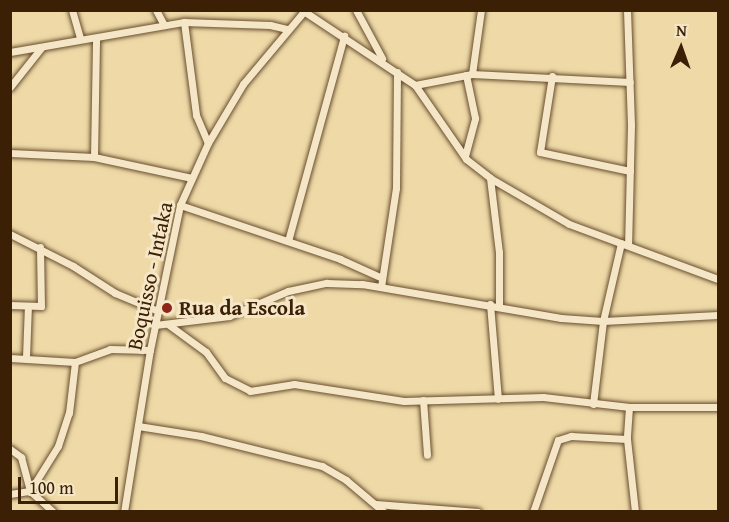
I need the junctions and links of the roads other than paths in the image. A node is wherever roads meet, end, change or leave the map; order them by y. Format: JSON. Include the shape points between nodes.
{"nodes":[{"id":1,"x":72,"y":10,"type":"edge"},
{"id":2,"x":156,"y":10,"type":"edge"},
{"id":3,"x":356,"y":10,"type":"edge"},
{"id":4,"x":481,"y":10,"type":"edge"},
{"id":5,"x":627,"y":10,"type":"edge"},
{"id":6,"x":303,"y":11,"type":"edge"},
{"id":7,"x":184,"y":22,"type":"junction"},
{"id":8,"x":164,"y":25,"type":"junction"},
{"id":9,"x":288,"y":29,"type":"junction"},
{"id":10,"x":344,"y":36,"type":"junction"},
{"id":11,"x":80,"y":38,"type":"junction"},
{"id":12,"x":96,"y":39,"type":"junction"},
{"id":13,"x":40,"y":48,"type":"junction"},
{"id":14,"x":10,"y":52,"type":"edge"},
{"id":15,"x":383,"y":61,"type":"junction"},
{"id":16,"x":397,"y":72,"type":"junction"},
{"id":17,"x":469,"y":75,"type":"junction"},
{"id":18,"x":552,"y":76,"type":"junction"},
{"id":19,"x":630,"y":82,"type":"junction"},
{"id":20,"x":415,"y":85,"type":"junction"},
{"id":21,"x":10,"y":87,"type":"edge"},
{"id":22,"x":208,"y":143,"type":"junction"},
{"id":23,"x":10,"y":153,"type":"edge"},
{"id":24,"x":465,"y":156,"type":"junction"},
{"id":25,"x":94,"y":157,"type":"junction"},
{"id":26,"x":630,"y":171,"type":"junction"},
{"id":27,"x":192,"y":178,"type":"junction"},
{"id":28,"x":490,"y":178,"type":"junction"},
{"id":29,"x":180,"y":205,"type":"junction"},
{"id":30,"x":10,"y":234,"type":"edge"},
{"id":31,"x":288,"y":241,"type":"junction"},
{"id":32,"x":625,"y":244,"type":"junction"},
{"id":33,"x":40,"y":247,"type":"junction"},
{"id":34,"x":382,"y":278,"type":"junction"},
{"id":35,"x":718,"y":279,"type":"edge"},
{"id":36,"x":381,"y":287,"type":"junction"},
{"id":37,"x":490,"y":304,"type":"junction"},
{"id":38,"x":10,"y":305,"type":"edge"},
{"id":39,"x":499,"y":305,"type":"junction"},
{"id":40,"x":28,"y":306,"type":"junction"},
{"id":41,"x":158,"y":311,"type":"junction"},
{"id":42,"x":718,"y":315,"type":"edge"},
{"id":43,"x":603,"y":321,"type":"junction"},
{"id":44,"x":155,"y":325,"type":"junction"},
{"id":45,"x":169,"y":325,"type":"junction"},
{"id":46,"x":150,"y":350,"type":"junction"},
{"id":47,"x":26,"y":357,"type":"junction"},
{"id":48,"x":10,"y":358,"type":"edge"},
{"id":49,"x":75,"y":362,"type":"junction"},
{"id":50,"x":498,"y":399,"type":"junction"},
{"id":51,"x":423,"y":400,"type":"junction"},
{"id":52,"x":593,"y":404,"type":"junction"},
{"id":53,"x":629,"y":407,"type":"junction"},
{"id":54,"x":718,"y":408,"type":"edge"},
{"id":55,"x":138,"y":426,"type":"junction"},
{"id":56,"x":627,"y":439,"type":"junction"},
{"id":57,"x":10,"y":448,"type":"edge"},
{"id":58,"x":427,"y":455,"type":"dead end"},
{"id":59,"x":30,"y":491,"type":"junction"},
{"id":60,"x":10,"y":494,"type":"edge"},
{"id":61,"x":376,"y":504,"type":"junction"},
{"id":62,"x":53,"y":512,"type":"edge"},
{"id":63,"x":124,"y":512,"type":"edge"},
{"id":64,"x":384,"y":512,"type":"edge"},
{"id":65,"x":478,"y":512,"type":"edge"},
{"id":66,"x":533,"y":512,"type":"edge"},
{"id":67,"x":635,"y":512,"type":"edge"}],
"edges":[{"from":1,"to":11,"type":"street"},
{"from":2,"to":8,"type":"street"},
{"from":3,"to":15,"type":"street"},
{"from":4,"to":17,"type":"street"},
{"from":5,"to":19,"type":"street"},
{"from":6,"to":9,"type":"street","name":"Boquisso - Intaka"},
{"from":6,"to":10,"type":"street"},
{"from":7,"to":8,"type":"street"},
{"from":7,"to":9,"type":"street","via":[[270,24]]},
{"from":7,"to":22,"type":"street","via":[[196,115]]},
{"from":8,"to":12,"type":"street"},
{"from":9,"to":22,"type":"street","name":"Boquisso - Intaka","via":[[243,84]]},
{"from":10,"to":15,"type":"street"},
{"from":10,"to":31,"type":"street"},
{"from":11,"to":12,"type":"street"},
{"from":11,"to":13,"type":"street"},
{"from":12,"to":25,"type":"street"},
{"from":13,"to":14,"type":"street"},
{"from":13,"to":21,"type":"street"},
{"from":15,"to":16,"type":"street"},
{"from":16,"to":20,"type":"street"},
{"from":16,"to":34,"type":"street","via":[[396,188]]},
{"from":17,"to":18,"type":"street"},
{"from":17,"to":20,"type":"street"},
{"from":17,"to":24,"type":"street","via":[[475,118]]},
{"from":18,"to":19,"type":"street"},
{"from":18,"to":26,"type":"street","via":[[540,152]]},
{"from":19,"to":26,"type":"street"},
{"from":20,"to":24,"type":"street"},
{"from":22,"to":27,"type":"street","name":"Boquisso - Intaka"},
{"from":23,"to":25,"type":"street"},
{"from":24,"to":28,"type":"street"},
{"from":25,"to":27,"type":"street"},
{"from":26,"to":32,"type":"street"},
{"from":27,"to":29,"type":"street","name":"Boquisso - Intaka"},
{"from":28,"to":32,"type":"street","via":[[543,211]]},
{"from":28,"to":39,"type":"street","via":[[499,252]]},
{"from":29,"to":31,"type":"street"},
{"from":29,"to":41,"type":"street","name":"Boquisso - Intaka"},
{"from":30,"to":33,"type":"street"},
{"from":31,"to":34,"type":"street"},
{"from":32,"to":35,"type":"street"},
{"from":32,"to":43,"type":"street"},
{"from":33,"to":40,"type":"street","via":[[42,303]]},
{"from":33,"to":41,"type":"street","via":[[115,293]]},
{"from":34,"to":36,"type":"street"},
{"from":36,"to":37,"type":"street"},
{"from":36,"to":45,"type":"street","via":[[305,285],[229,316]]},
{"from":37,"to":39,"type":"street"},
{"from":37,"to":50,"type":"street"},
{"from":38,"to":40,"type":"street"},
{"from":39,"to":43,"type":"street"},
{"from":40,"to":47,"type":"street"},
{"from":41,"to":44,"type":"street","name":"Boquisso - Intaka"},
{"from":42,"to":43,"type":"street"},
{"from":43,"to":52,"type":"street"},
{"from":44,"to":45,"type":"street"},
{"from":44,"to":46,"type":"street","name":"Boquisso - Intaka"},
{"from":45,"to":51,"type":"street","via":[[206,352],[225,378],[250,391],[294,384]]},
{"from":46,"to":49,"type":"street","via":[[110,349]]},
{"from":46,"to":55,"type":"street","name":"Boquisso - Intaka"},
{"from":47,"to":48,"type":"street"},
{"from":47,"to":49,"type":"street"},
{"from":49,"to":59,"type":"street","via":[[64,432]]},
{"from":50,"to":51,"type":"street"},
{"from":50,"to":52,"type":"street","via":[[543,397]]},
{"from":51,"to":58,"type":"street"},
{"from":52,"to":53,"type":"street"},
{"from":53,"to":54,"type":"street"},
{"from":53,"to":56,"type":"street"},
{"from":55,"to":61,"type":"street","via":[[201,436],[322,466]]},
{"from":55,"to":63,"type":"street","name":"Boquisso - Intaka"},
{"from":56,"to":66,"type":"street","via":[[571,436],[558,440]]},
{"from":56,"to":67,"type":"street"},
{"from":57,"to":59,"type":"street","via":[[21,457]]},
{"from":59,"to":60,"type":"street"},
{"from":59,"to":62,"type":"street"},
{"from":61,"to":64,"type":"street"},
{"from":61,"to":65,"type":"street"}]}
